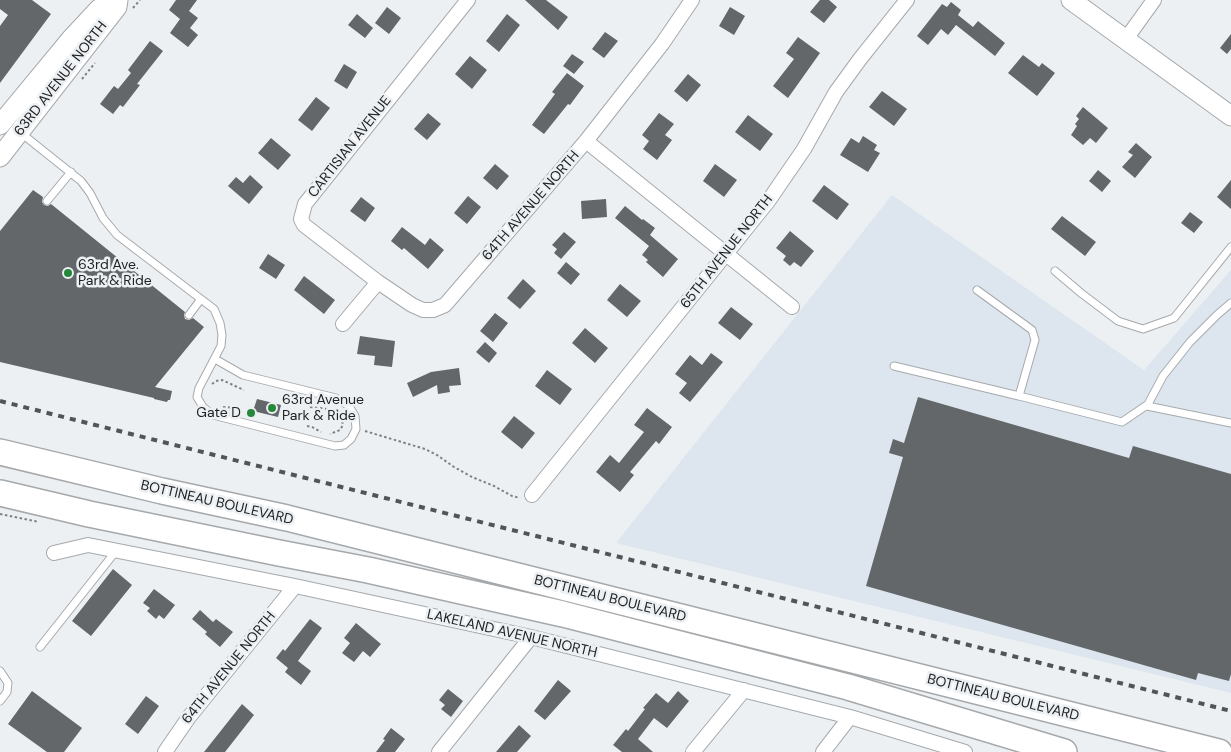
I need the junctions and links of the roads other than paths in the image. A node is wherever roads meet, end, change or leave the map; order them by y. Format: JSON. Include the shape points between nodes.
{"nodes":[{"id":1,"x":113,"y":0,"type":"edge"},
{"id":2,"x":118,"y":0,"type":"edge"},
{"id":3,"x":468,"y":0,"type":"edge"},
{"id":4,"x":692,"y":0,"type":"edge"},
{"id":5,"x":908,"y":0,"type":"edge"},
{"id":6,"x":1071,"y":0,"type":"edge"},
{"id":7,"x":1154,"y":0,"type":"edge"},
{"id":8,"x":1126,"y":39,"type":"junction"},
{"id":9,"x":1231,"y":116,"type":"edge"},
{"id":10,"x":1,"y":120,"type":"edge"},
{"id":11,"x":20,"y":132,"type":"junction"},
{"id":12,"x":586,"y":141,"type":"junction"},
{"id":13,"x":0,"y":157,"type":"edge"},
{"id":14,"x":71,"y":172,"type":"junction"},
{"id":15,"x":47,"y":201,"type":"dead end"},
{"id":16,"x":1231,"y":247,"type":"edge"},
{"id":17,"x":726,"y":254,"type":"junction"},
{"id":18,"x":1055,"y":271,"type":"dead end"},
{"id":19,"x":378,"y":282,"type":"junction"},
{"id":20,"x":977,"y":290,"type":"dead end"},
{"id":21,"x":201,"y":299,"type":"junction"},
{"id":22,"x":1231,"y":303,"type":"edge"},
{"id":23,"x":792,"y":307,"type":"dead end"},
{"id":24,"x":188,"y":315,"type":"dead end"},
{"id":25,"x":343,"y":324,"type":"dead end"},
{"id":26,"x":215,"y":359,"type":"junction"},
{"id":27,"x":894,"y":366,"type":"dead end"},
{"id":28,"x":1019,"y":396,"type":"junction"},
{"id":29,"x":1147,"y":405,"type":"junction"},
{"id":30,"x":1231,"y":423,"type":"edge"},
{"id":31,"x":0,"y":452,"type":"edge"},
{"id":32,"x":0,"y":493,"type":"edge"},
{"id":33,"x":532,"y":495,"type":"road end"},
{"id":34,"x":116,"y":551,"type":"junction"},
{"id":35,"x":54,"y":553,"type":"dead end"},
{"id":36,"x":295,"y":586,"type":"junction"},
{"id":37,"x":531,"y":637,"type":"junction"},
{"id":38,"x":40,"y":647,"type":"dead end"},
{"id":39,"x":0,"y":671,"type":"edge"},
{"id":40,"x":744,"y":690,"type":"junction"},
{"id":41,"x":0,"y":701,"type":"edge"},
{"id":42,"x":850,"y":717,"type":"junction"},
{"id":43,"x":165,"y":752,"type":"edge"},
{"id":44,"x":439,"y":752,"type":"edge"},
{"id":45,"x":693,"y":752,"type":"edge"},
{"id":46,"x":823,"y":752,"type":"edge"},
{"id":47,"x":965,"y":752,"type":"edge"},
{"id":48,"x":1064,"y":752,"type":"edge"},
{"id":49,"x":1219,"y":752,"type":"edge"}],
"edges":[{"from":1,"to":10,"type":"street","name":"63RD AVENUE NORTH","via":[[99,8]]},
{"from":2,"to":11,"type":"street","name":"63RD AVENUE NORTH","via":[[117,7]]},
{"from":3,"to":19,"type":"street","name":"CARTISIAN AVENUE","via":[[305,204],[301,219],[304,226]]},
{"from":4,"to":12,"type":"street","name":"64TH AVENUE NORTH"},
{"from":5,"to":17,"type":"street","name":"65TH AVENUE NORTH","via":[[836,92],[788,173]]},
{"from":6,"to":8,"type":"street"},
{"from":7,"to":8,"type":"street"},
{"from":8,"to":9,"type":"street"},
{"from":10,"to":11,"type":"street"},
{"from":11,"to":13,"type":"street","name":"63RD AVENUE NORTH"},
{"from":11,"to":14,"type":"lane"},
{"from":12,"to":17,"type":"street"},
{"from":12,"to":19,"type":"street","name":"64TH AVENUE NORTH","via":[[445,305],[423,310]]},
{"from":14,"to":15,"type":"lane"},
{"from":14,"to":21,"type":"lane","via":[[90,193],[117,236]]},
{"from":16,"to":18,"type":"lane","via":[[1174,318],[1143,329],[1118,320]]},
{"from":17,"to":23,"type":"street"},
{"from":17,"to":33,"type":"street","name":"65TH AVENUE NORTH"},
{"from":19,"to":25,"type":"street"},
{"from":20,"to":28,"type":"lane","via":[[1032,330],[1035,340]]},
{"from":21,"to":24,"type":"lane"},
{"from":21,"to":26,"type":"lane","via":[[214,309],[220,323],[222,334]]},
{"from":22,"to":29,"type":"lane","via":[[1190,342],[1163,376]]},
{"from":26,"to":26,"type":"lane","via":[[243,374],[336,398],[349,406],[355,416],[356,429],[351,439],[344,445],[335,446],[212,415],[198,397],[199,388]]},
{"from":27,"to":28,"type":"lane"},
{"from":28,"to":29,"type":"lane","via":[[1122,422]]},
{"from":29,"to":30,"type":"lane"},
{"from":31,"to":49,"type":"highway","name":"BOTTINEAU BOULEVARD","via":[[287,518]]},
{"from":32,"to":48,"type":"highway","name":"BOTTINEAU BOULEVARD","via":[[563,614],[848,686]]},
{"from":34,"to":35,"type":"street","name":"LAKELAND AVENUE NORTH","via":[[88,545]]},
{"from":34,"to":36,"type":"street","name":"LAKELAND AVENUE NORTH"},
{"from":34,"to":38,"type":"lane"},
{"from":36,"to":37,"type":"street","name":"LAKELAND AVENUE NORTH"},
{"from":36,"to":43,"type":"street","name":"64TH AVENUE NORTH","via":[[189,717]]},
{"from":37,"to":40,"type":"street","name":"LAKELAND AVENUE NORTH"},
{"from":37,"to":44,"type":"street"},
{"from":39,"to":41,"type":"lane","via":[[8,683],[7,692]]},
{"from":40,"to":42,"type":"street","name":"LAKELAND AVENUE NORTH"},
{"from":40,"to":45,"type":"street"},
{"from":42,"to":46,"type":"street"},
{"from":42,"to":47,"type":"street","name":"LAKELAND AVENUE NORTH"}]}
